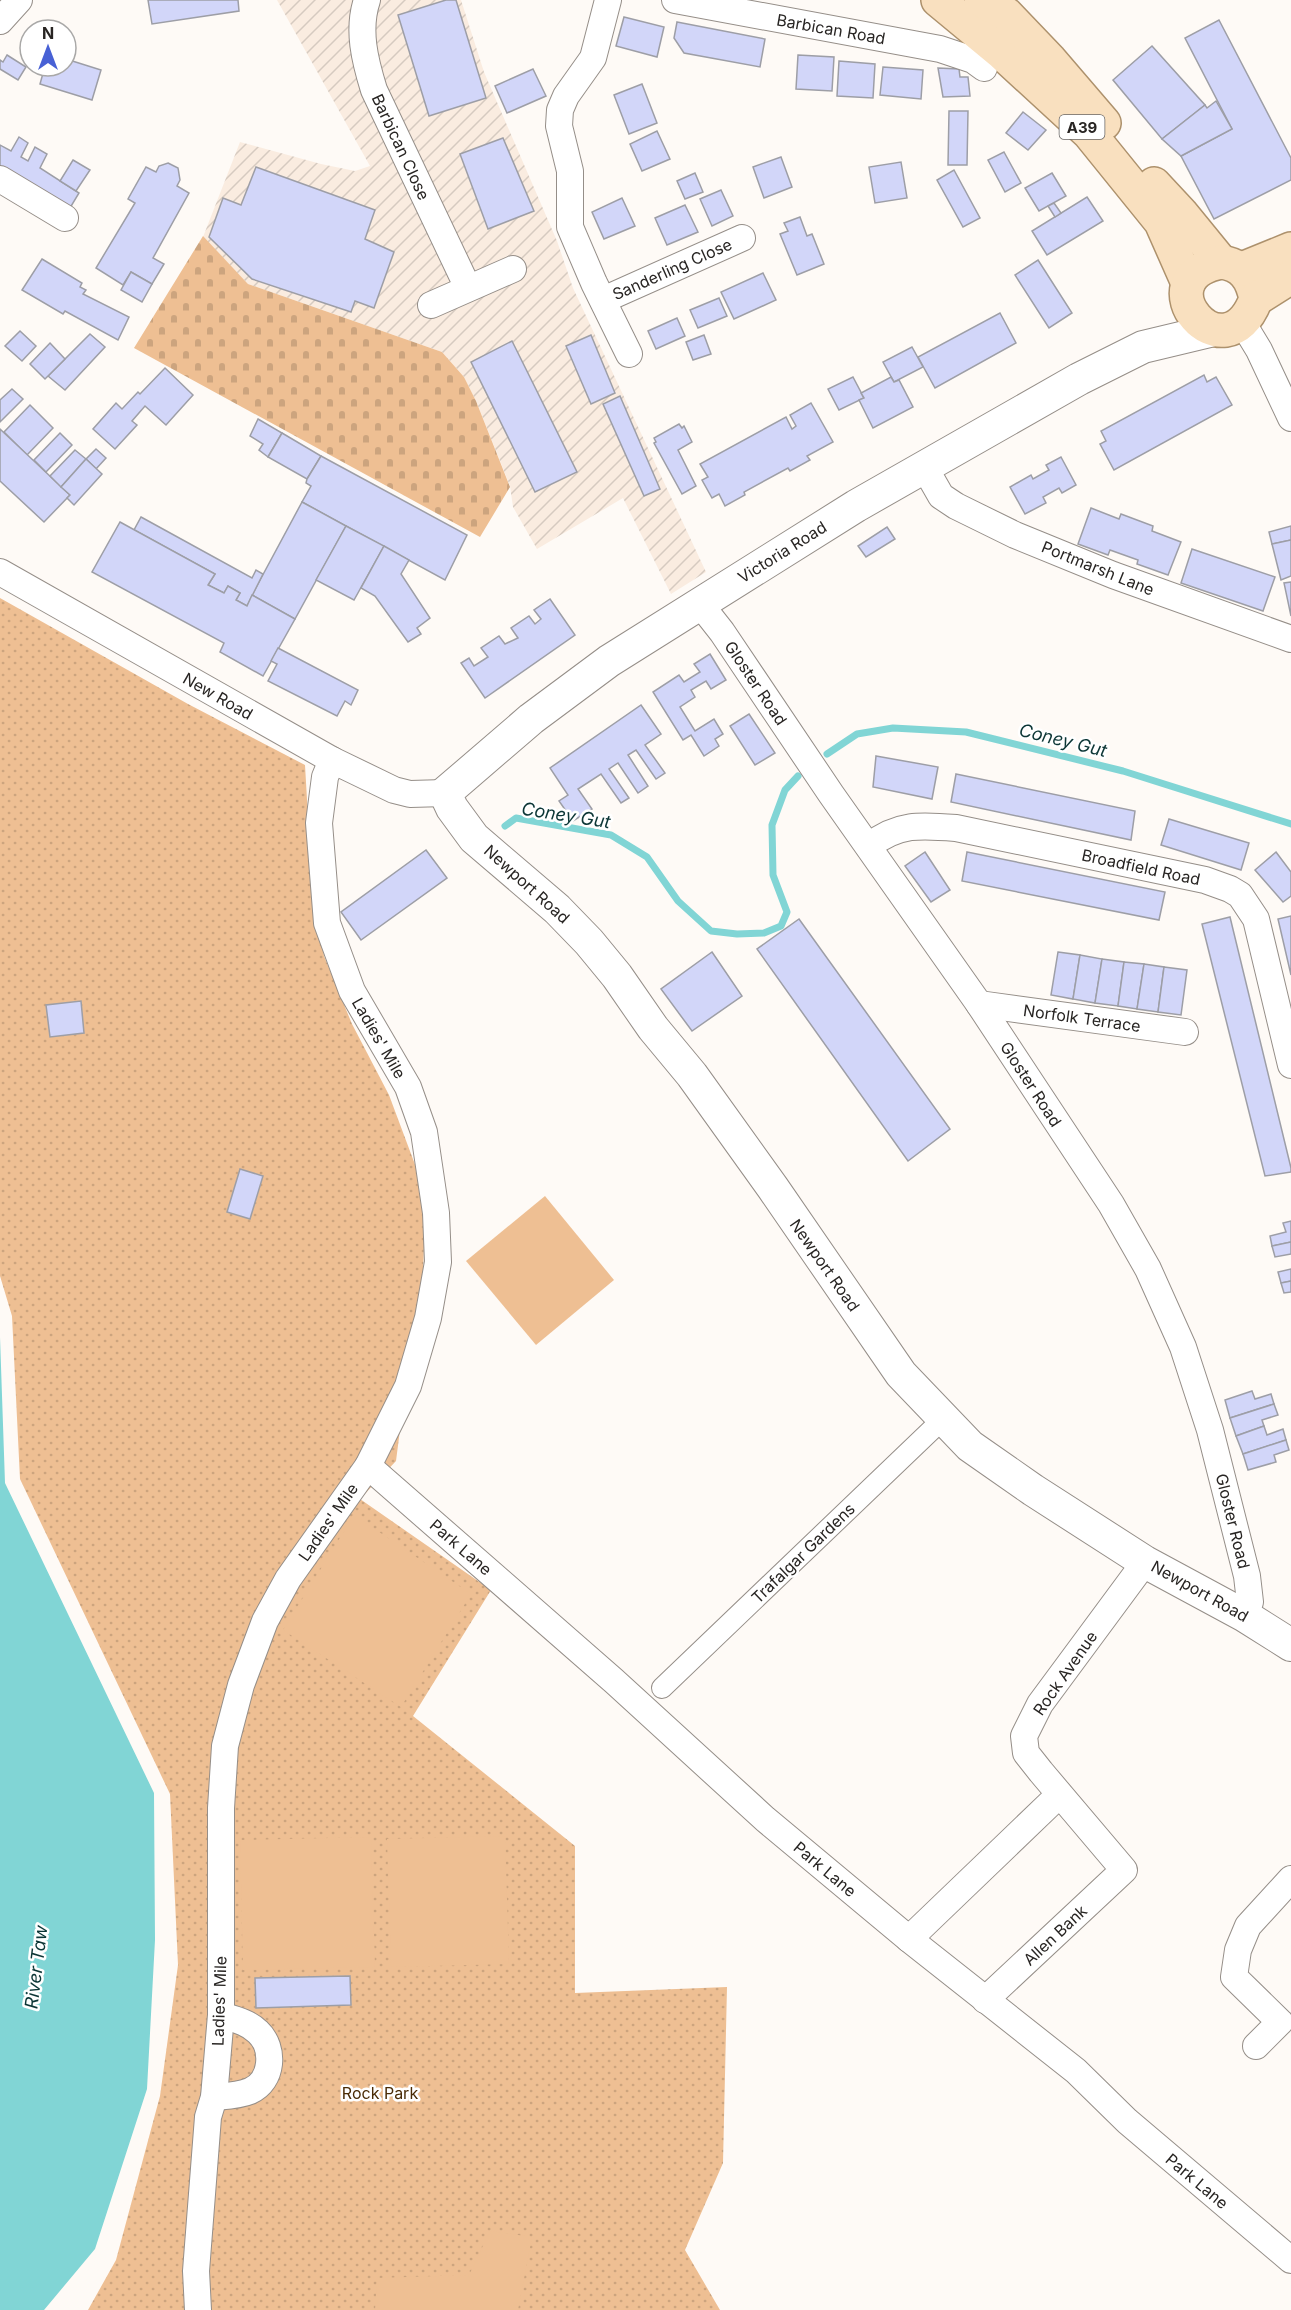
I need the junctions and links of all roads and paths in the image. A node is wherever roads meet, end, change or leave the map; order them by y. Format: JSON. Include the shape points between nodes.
{"nodes":[{"id":1,"x":19,"y":0,"type":"edge"},
{"id":2,"x":368,"y":0,"type":"edge"},
{"id":3,"x":608,"y":0,"type":"edge"},
{"id":4,"x":675,"y":0,"type":"edge"},
{"id":5,"x":938,"y":0,"type":"edge"},
{"id":6,"x":999,"y":5,"type":"edge"},
{"id":7,"x":0,"y":21,"type":"edge"},
{"id":8,"x":984,"y":68,"type":"dead end"},
{"id":9,"x":0,"y":179,"type":"edge"},
{"id":10,"x":65,"y":218,"type":"dead end"},
{"id":11,"x":742,"y":238,"type":"dead end"},
{"id":12,"x":1291,"y":249,"type":"edge"},
{"id":13,"x":1231,"y":266,"type":"junction"},
{"id":14,"x":513,"y":269,"type":"dead end"},
{"id":15,"x":1291,"y":277,"type":"edge"},
{"id":16,"x":468,"y":288,"type":"junction"},
{"id":17,"x":1188,"y":293,"type":"junction"},
{"id":18,"x":603,"y":300,"type":"junction"},
{"id":19,"x":431,"y":305,"type":"dead end"},
{"id":20,"x":1237,"y":317,"type":"junction"},
{"id":21,"x":1143,"y":347,"type":"junction"},
{"id":22,"x":629,"y":354,"type":"dead end"},
{"id":23,"x":1291,"y":418,"type":"edge"},
{"id":24,"x":925,"y":468,"type":"junction"},
{"id":25,"x":0,"y":572,"type":"edge"},
{"id":26,"x":700,"y":604,"type":"junction"},
{"id":27,"x":1291,"y":639,"type":"edge"},
{"id":28,"x":332,"y":760,"type":"junction"},
{"id":29,"x":445,"y":794,"type":"junction"},
{"id":30,"x":869,"y":846,"type":"junction"},
{"id":31,"x":979,"y":1004,"type":"junction"},
{"id":32,"x":1185,"y":1032,"type":"dead end"},
{"id":33,"x":1291,"y":1065,"type":"edge"},
{"id":34,"x":944,"y":1418,"type":"junction"},
{"id":35,"x":368,"y":1466,"type":"junction"},
{"id":36,"x":1145,"y":1562,"type":"junction"},
{"id":37,"x":1245,"y":1616,"type":"junction"},
{"id":38,"x":1291,"y":1644,"type":"edge"},
{"id":39,"x":662,"y":1689,"type":"dead end"},
{"id":40,"x":1059,"y":1795,"type":"junction"},
{"id":41,"x":1124,"y":1870,"type":"joint"},
{"id":42,"x":1291,"y":1879,"type":"edge"},
{"id":43,"x":909,"y":1940,"type":"junction"},
{"id":44,"x":985,"y":2000,"type":"junction"},
{"id":45,"x":221,"y":2014,"type":"junction"},
{"id":46,"x":1256,"y":2046,"type":"dead end"},
{"id":47,"x":214,"y":2097,"type":"junction"},
{"id":48,"x":1291,"y":2260,"type":"edge"},
{"id":49,"x":198,"y":2310,"type":"edge"}],
"edges":[{"from":1,"to":7,"type":"street"},
{"from":2,"to":16,"type":"street","name":"Barbican Close","via":[[362,42],[374,90]]},
{"from":3,"to":18,"type":"street","name":"Sanderling Close","via":[[593,58],[566,96],[559,118],[560,138],[570,171],[570,228]]},
{"from":4,"to":8,"type":"street","name":"Barbican Road","via":[[940,49]]},
{"from":5,"to":17,"type":"main road","number":"A39","via":[[1089,133],[1161,222]]},
{"from":6,"to":13,"type":"main road","number":"A39"},
{"from":9,"to":10,"type":"street"},
{"from":11,"to":18,"type":"street","name":"Sanderling Close"},
{"from":12,"to":13,"type":"main road"},
{"from":13,"to":17,"type":"main road","via":[[1205,265],[1194,273]]},
{"from":13,"to":20,"type":"main road","number":"A39","via":[[1251,279]]},
{"from":14,"to":16,"type":"street"},
{"from":15,"to":20,"type":"main road"},
{"from":16,"to":19,"type":"street"},
{"from":17,"to":20,"type":"main road","number":"A39","via":[[1197,321]]},
{"from":17,"to":21,"type":"street","name":"Victoria Road"},
{"from":18,"to":22,"type":"street","name":"Sanderling Close"},
{"from":20,"to":21,"type":"street","name":"Victoria Road"},
{"from":20,"to":23,"type":"street","via":[[1259,351]]},
{"from":21,"to":24,"type":"street","name":"Victoria Road","via":[[1079,379]]},
{"from":24,"to":26,"type":"street","name":"Victoria Road"},
{"from":24,"to":27,"type":"street","name":"Portmarsh Lane","via":[[941,496],[1015,535]]},
{"from":25,"to":28,"type":"street","name":"New Road"},
{"from":26,"to":29,"type":"street","name":"Victoria Road","via":[[609,661],[531,720]]},
{"from":26,"to":30,"type":"street","name":"Gloster Road"},
{"from":28,"to":29,"type":"street","name":"New Road","via":[[394,790]]},
{"from":28,"to":35,"type":"street","name":"Ladies' Mile","via":[[325,777],[319,823],[327,923],[352,991],[408,1087],[424,1132],[436,1213],[438,1262],[428,1318],[408,1386]]},
{"from":29,"to":34,"type":"street","name":"Newport Road","via":[[474,838],[557,909],[617,976],[773,1188],[901,1374]]},
{"from":30,"to":31,"type":"street","name":"Gloster Road"},
{"from":30,"to":33,"type":"street","name":"Broadfield Road","via":[[900,828],[956,828],[1205,880],[1230,889],[1240,895],[1256,920]]},
{"from":31,"to":32,"type":"street","name":"Norfolk Terrace"},
{"from":31,"to":37,"type":"street","name":"Gloster Road","via":[[1110,1204],[1148,1269],[1173,1323],[1210,1430],[1242,1554],[1250,1602]]},
{"from":34,"to":36,"type":"street","name":"Newport Road","via":[[970,1446]]},
{"from":34,"to":39,"type":"street","name":"Trafalgar Gardens"},
{"from":35,"to":43,"type":"street","name":"Park Lane","via":[[765,1819]]},
{"from":35,"to":45,"type":"street","name":"Ladies' Mile","via":[[288,1578],[241,1685],[225,1746],[221,1808]]},
{"from":36,"to":37,"type":"street","name":"Newport Road"},
{"from":36,"to":40,"type":"street","name":"Rock Avenue","via":[[1040,1704],[1024,1736],[1026,1753]]},
{"from":37,"to":38,"type":"street","name":"Newport Road"},
{"from":40,"to":41,"type":"street","name":"Rock Avenue"},
{"from":40,"to":43,"type":"street"},
{"from":41,"to":44,"type":"street","name":"Allen Bank"},
{"from":42,"to":46,"type":"street","via":[[1248,1926],[1238,1950],[1234,1977],[1280,2022]]},
{"from":43,"to":44,"type":"street","name":"Park Lane"},
{"from":44,"to":48,"type":"street","name":"Park Lane","via":[[1076,2071],[1127,2121]]},
{"from":45,"to":47,"type":"street","name":"Ladies' Mile"},
{"from":45,"to":47,"type":"street","via":[[259,2032],[270,2057],[262,2081],[253,2090]]},
{"from":47,"to":49,"type":"street","name":"Ladies' Mile","via":[[208,2117],[196,2271]]}]}
